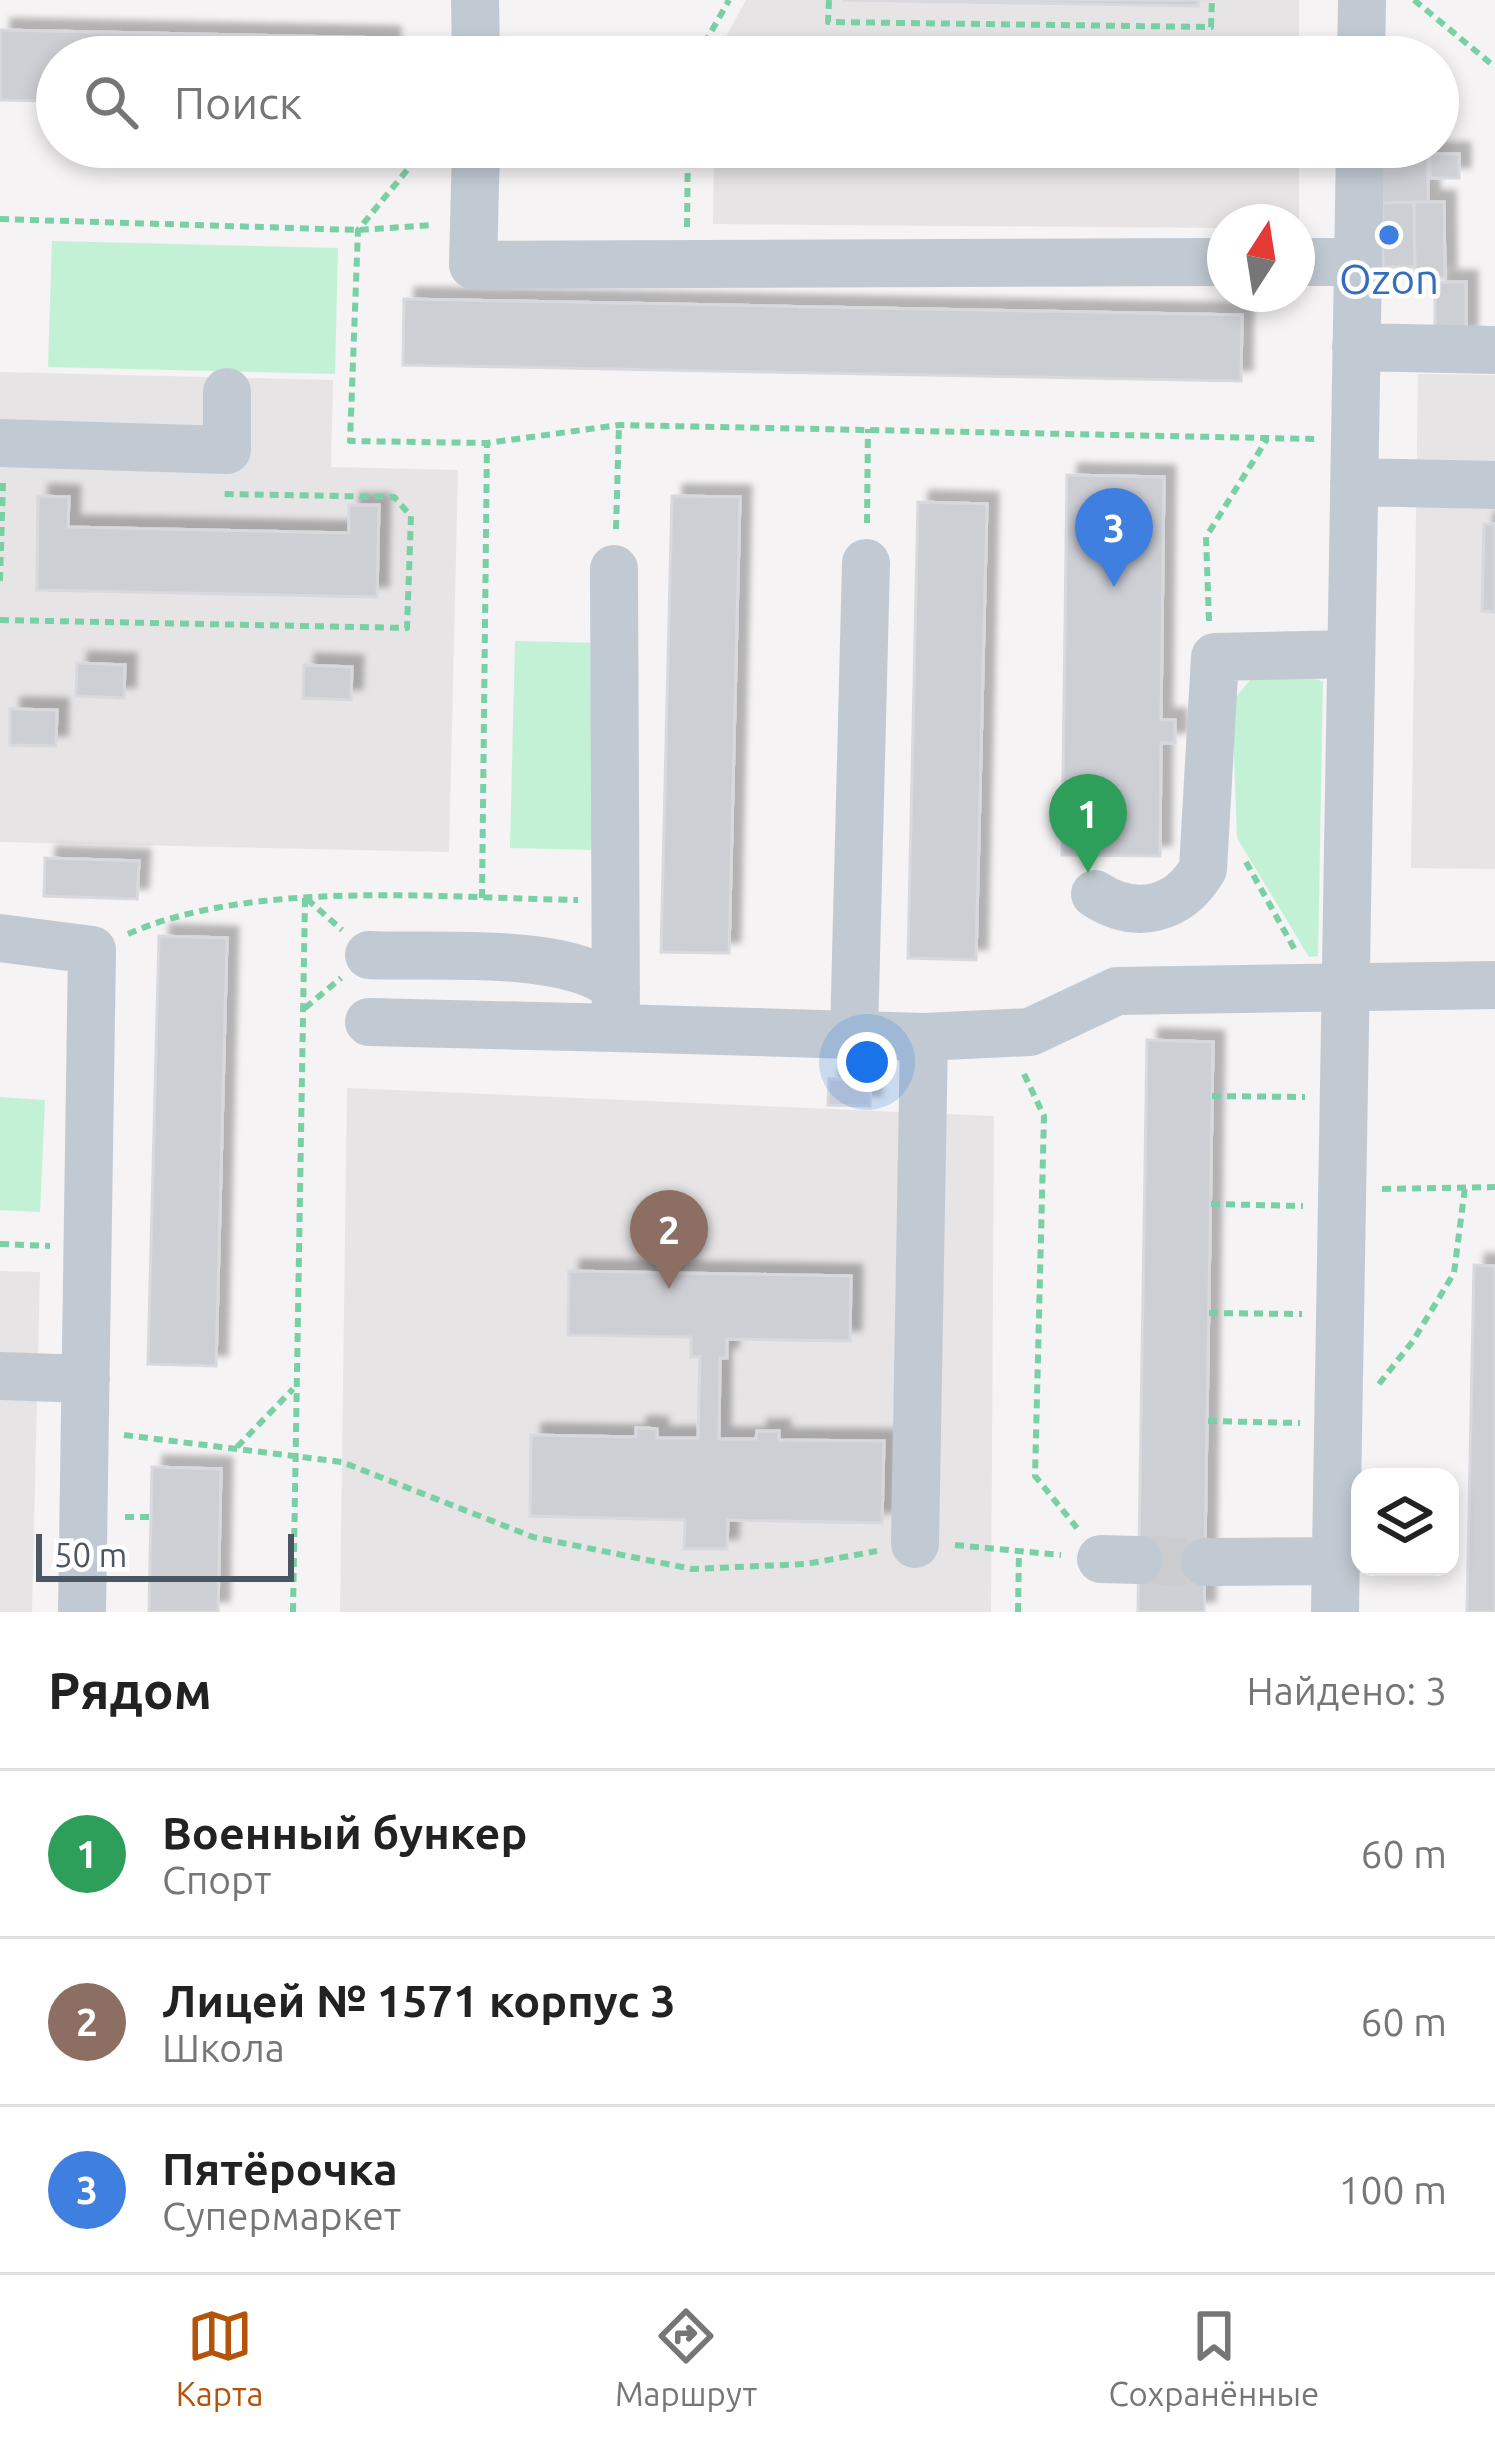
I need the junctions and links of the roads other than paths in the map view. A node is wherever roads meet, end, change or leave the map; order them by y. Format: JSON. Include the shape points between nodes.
{"nodes":[{"id":1,"x":475,"y":0,"type":"edge"},
{"id":2,"x":1362,"y":0,"type":"edge"},
{"id":3,"x":476,"y":36,"type":"edge"},
{"id":4,"x":1361,"y":36,"type":"edge"},
{"id":5,"x":476,"y":168,"type":"edge"},
{"id":6,"x":1360,"y":168,"type":"edge"},
{"id":7,"x":1207,"y":262,"type":"edge"},
{"id":8,"x":1315,"y":262,"type":"edge"},
{"id":9,"x":1358,"y":262,"type":"junction"},
{"id":10,"x":1356,"y":347,"type":"junction"},
{"id":11,"x":1495,"y":350,"type":"edge"},
{"id":12,"x":227,"y":392,"type":"dead end"},
{"id":13,"x":2,"y":443,"type":"edge"},
{"id":14,"x":1354,"y":461,"type":"junction"},
{"id":15,"x":1495,"y":485,"type":"edge"},
{"id":16,"x":866,"y":563,"type":"road end"},
{"id":17,"x":614,"y":569,"type":"road end"},
{"id":18,"x":1351,"y":654,"type":"junction"},
{"id":19,"x":1215,"y":657,"type":"junction"},
{"id":20,"x":1144,"y":880,"type":"dead end"},
{"id":21,"x":1095,"y":894,"type":"dead end"},
{"id":22,"x":0,"y":938,"type":"edge"},
{"id":23,"x":369,"y":955,"type":"dead end"},
{"id":24,"x":1330,"y":986,"type":"junction"},
{"id":25,"x":1495,"y":986,"type":"edge"},
{"id":26,"x":616,"y":1008,"type":"junction"},
{"id":27,"x":369,"y":1022,"type":"dead end"},
{"id":28,"x":854,"y":1035,"type":"junction"},
{"id":29,"x":924,"y":1037,"type":"junction"},
{"id":30,"x":0,"y":1376,"type":"edge"},
{"id":31,"x":86,"y":1379,"type":"junction"},
{"id":32,"x":915,"y":1544,"type":"road end"},
{"id":33,"x":1205,"y":1562,"type":"tunnel mouth"},
{"id":34,"x":1336,"y":1562,"type":"junction"},
{"id":35,"x":82,"y":1612,"type":"edge"},
{"id":36,"x":1335,"y":1612,"type":"edge"}],
"edges":[{"from":1,"to":3,"type":"street"},
{"from":2,"to":4,"type":"street"},
{"from":5,"to":7,"type":"street","via":[[473,265]]},
{"from":6,"to":9,"type":"street"},
{"from":8,"to":9,"type":"street"},
{"from":9,"to":10,"type":"street"},
{"from":10,"to":11,"type":"street"},
{"from":10,"to":14,"type":"street"},
{"from":12,"to":13,"type":"street","via":[[227,450]]},
{"from":14,"to":15,"type":"street"},
{"from":14,"to":18,"type":"street"},
{"from":16,"to":28,"type":"street"},
{"from":17,"to":26,"type":"street"},
{"from":18,"to":19,"type":"street"},
{"from":18,"to":24,"type":"street"},
{"from":19,"to":20,"type":"street","via":[[1184,740],[1174,854],[1164,872]]},
{"from":19,"to":21,"type":"street","via":[[1203,869],[1174,904],[1140,909]]},
{"from":22,"to":31,"type":"street","via":[[92,950]]},
{"from":23,"to":26,"type":"street","via":[[568,964],[600,974]]},
{"from":24,"to":25,"type":"street"},
{"from":24,"to":29,"type":"street","via":[[1117,991],[1030,1032]]},
{"from":24,"to":34,"type":"street"},
{"from":26,"to":27,"type":"street"},
{"from":26,"to":28,"type":"street"},
{"from":28,"to":29,"type":"street"},
{"from":29,"to":32,"type":"street"},
{"from":30,"to":31,"type":"street"},
{"from":31,"to":35,"type":"street"},
{"from":33,"to":34,"type":"street"},
{"from":34,"to":36,"type":"street"}]}
